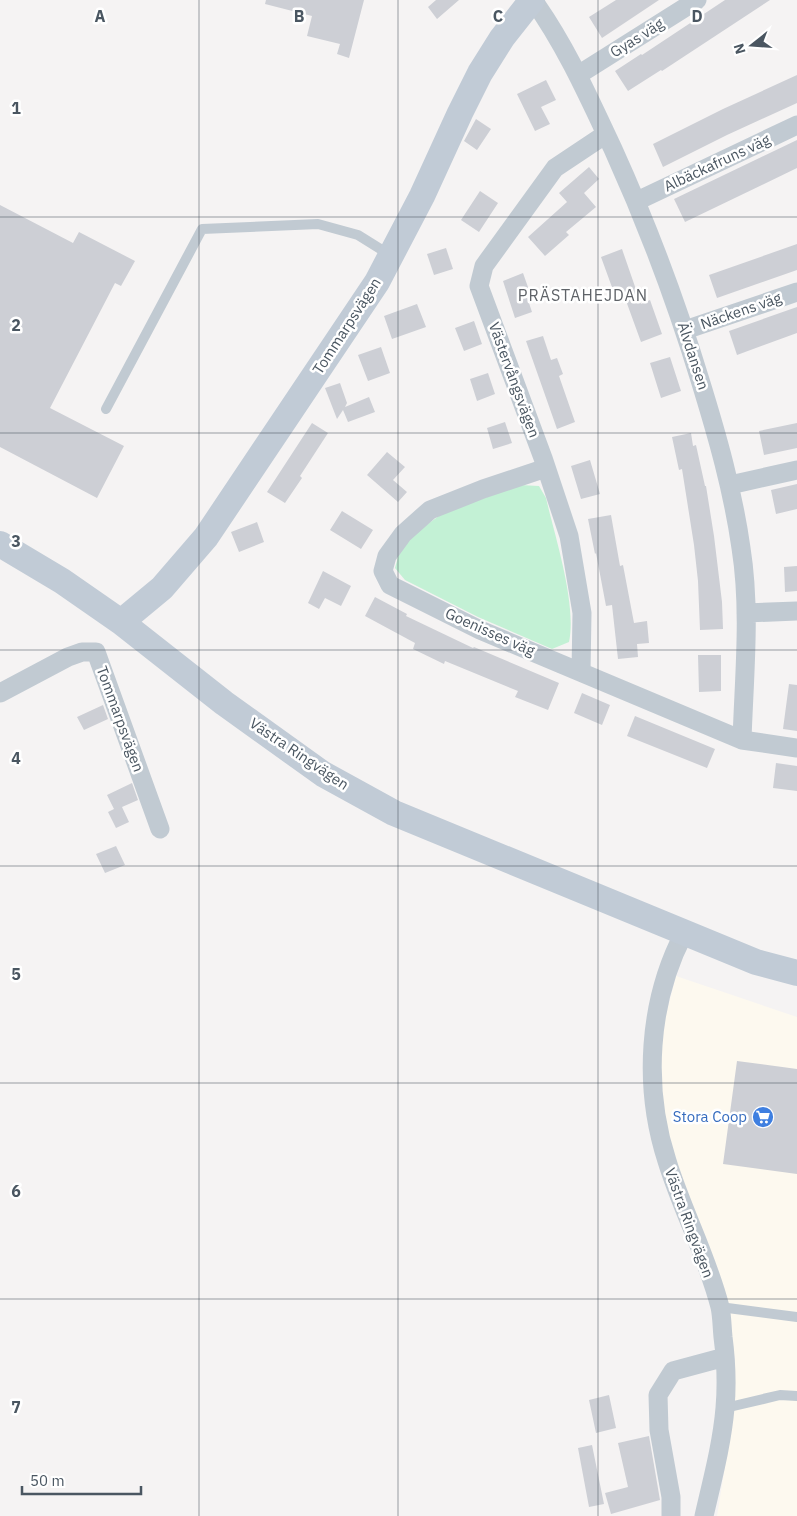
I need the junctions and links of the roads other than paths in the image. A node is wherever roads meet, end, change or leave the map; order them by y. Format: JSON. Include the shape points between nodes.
{"nodes":[{"id":1,"x":532,"y":0,"type":"edge"},
{"id":2,"x":697,"y":0,"type":"edge"},
{"id":3,"x":578,"y":75,"type":"junction"},
{"id":4,"x":797,"y":125,"type":"edge"},
{"id":5,"x":606,"y":134,"type":"junction"},
{"id":6,"x":637,"y":201,"type":"junction"},
{"id":7,"x":391,"y":256,"type":"junction"},
{"id":8,"x":797,"y":292,"type":"edge"},
{"id":9,"x":685,"y":330,"type":"junction"},
{"id":10,"x":106,"y":409,"type":"dead end"},
{"id":11,"x":546,"y":468,"type":"junction"},
{"id":12,"x":797,"y":470,"type":"edge"},
{"id":13,"x":730,"y":485,"type":"junction"},
{"id":14,"x":0,"y":544,"type":"edge"},
{"id":15,"x":797,"y":611,"type":"edge"},
{"id":16,"x":746,"y":613,"type":"junction"},
{"id":17,"x":121,"y":622,"type":"junction"},
{"id":18,"x":581,"y":672,"type":"junction"},
{"id":19,"x":0,"y":694,"type":"edge"},
{"id":20,"x":742,"y":740,"type":"junction"},
{"id":21,"x":797,"y":748,"type":"edge"},
{"id":22,"x":160,"y":829,"type":"dead end"},
{"id":23,"x":684,"y":933,"type":"junction"},
{"id":24,"x":797,"y":972,"type":"edge"},
{"id":25,"x":720,"y":1307,"type":"junction"},
{"id":26,"x":797,"y":1317,"type":"edge"},
{"id":27,"x":725,"y":1357,"type":"junction"},
{"id":28,"x":797,"y":1396,"type":"edge"},
{"id":29,"x":725,"y":1408,"type":"junction"},
{"id":30,"x":671,"y":1516,"type":"edge"},
{"id":31,"x":704,"y":1516,"type":"edge"}],
"edges":[{"from":1,"to":3,"type":"street","name":"Älvdansen"},
{"from":1,"to":7,"type":"main road","name":"Tommarpsvägen","via":[[480,73]]},
{"from":2,"to":3,"type":"street","name":"Gyas väg"},
{"from":3,"to":5,"type":"street","name":"Älvdansen"},
{"from":4,"to":6,"type":"street","name":"Albäckafruns väg"},
{"from":5,"to":6,"type":"street","name":"Älvdansen"},
{"from":5,"to":11,"type":"street","name":"Västervångsvägen","via":[[555,168],[484,266],[479,286]]},
{"from":6,"to":9,"type":"street","name":"Älvdansen"},
{"from":7,"to":10,"type":"lane","via":[[358,235],[318,224],[202,229]]},
{"from":7,"to":17,"type":"main road","name":"Tommarpsvägen","via":[[377,282],[206,537],[162,588]]},
{"from":8,"to":9,"type":"street","name":"Näckens väg"},
{"from":9,"to":13,"type":"street","name":"Älvdansen"},
{"from":11,"to":18,"type":"street","name":"Västervångsvägen","via":[[569,536],[582,613]]},
{"from":11,"to":18,"type":"street","name":"Goenisses väg","via":[[430,510],[404,534],[387,556],[383,571],[390,585],[480,630]]},
{"from":12,"to":13,"type":"street"},
{"from":13,"to":16,"type":"street","name":"Älvdansen","via":[[742,550]]},
{"from":14,"to":17,"type":"main road","name":"Västra Ringvägen"},
{"from":15,"to":16,"type":"street"},
{"from":16,"to":20,"type":"street","name":"Älvdansen"},
{"from":17,"to":23,"type":"main road","name":"Västra Ringvägen","via":[[224,703],[331,778],[394,813]]},
{"from":18,"to":20,"type":"street","name":"Goenisses väg"},
{"from":19,"to":22,"type":"street","name":"Tommarpsvägen","via":[[68,657],[96,652]]},
{"from":20,"to":21,"type":"street","name":"Goenisses väg"},
{"from":23,"to":24,"type":"main road","name":"Västra Ringvägen","via":[[756,962]]},
{"from":23,"to":25,"type":"street","name":"Västra Ringvägen","via":[[664,981],[657,1017],[652,1052],[654,1103],[666,1160]]},
{"from":25,"to":26,"type":"lane"},
{"from":25,"to":27,"type":"street","name":"Västra Ringvägen"},
{"from":27,"to":29,"type":"street","name":"Västra Ringvägen"},
{"from":27,"to":30,"type":"street","via":[[673,1370],[658,1395],[659,1430],[671,1497]]},
{"from":28,"to":29,"type":"lane","via":[[780,1395]]},
{"from":29,"to":31,"type":"street","name":"Västra Ringvägen"}]}
